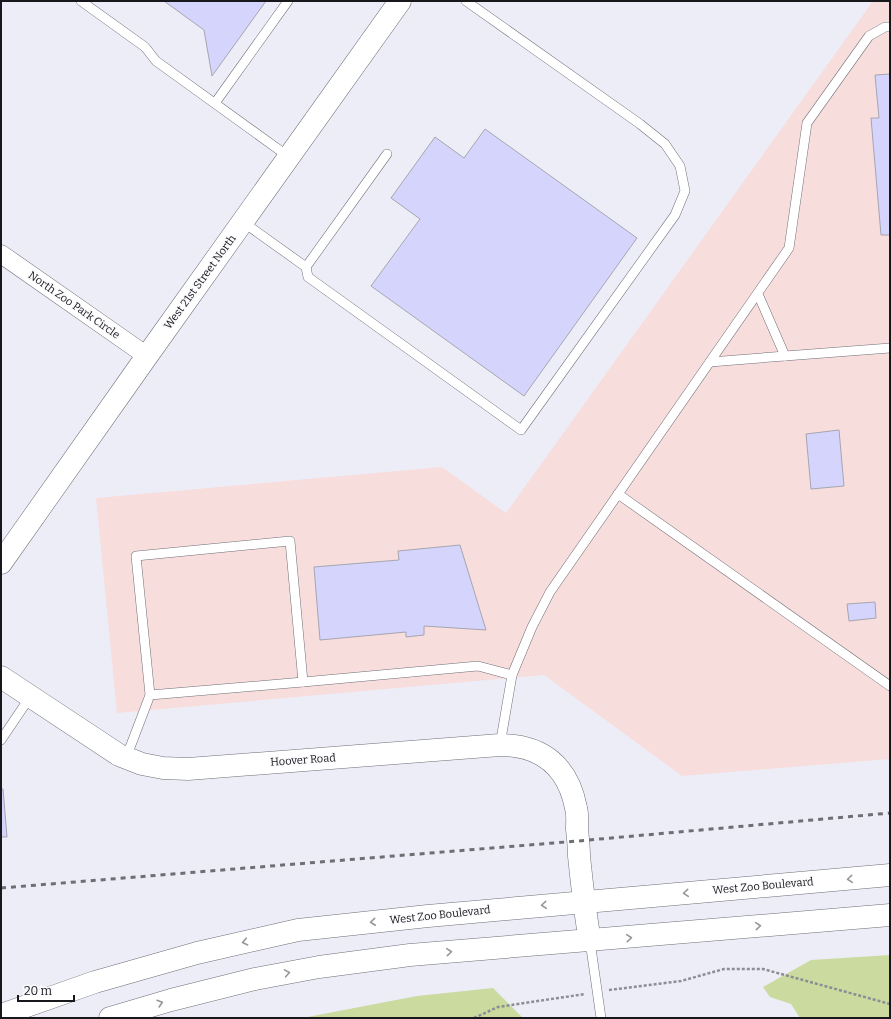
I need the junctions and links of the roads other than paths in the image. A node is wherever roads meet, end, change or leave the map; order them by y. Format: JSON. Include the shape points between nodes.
{"nodes":[{"id":1,"x":81,"y":1,"type":"edge"},
{"id":2,"x":288,"y":1,"type":"edge"},
{"id":3,"x":400,"y":1,"type":"edge"},
{"id":4,"x":466,"y":1,"type":"edge"},
{"id":5,"x":890,"y":27,"type":"edge"},
{"id":6,"x":215,"y":103,"type":"junction"},
{"id":7,"x":387,"y":154,"type":"dead end"},
{"id":8,"x":289,"y":157,"type":"junction"},
{"id":9,"x":243,"y":222,"type":"junction"},
{"id":10,"x":1,"y":254,"type":"edge"},
{"id":11,"x":306,"y":267,"type":"junction"},
{"id":12,"x":758,"y":294,"type":"junction"},
{"id":13,"x":890,"y":348,"type":"edge"},
{"id":14,"x":147,"y":356,"type":"junction"},
{"id":15,"x":785,"y":356,"type":"junction"},
{"id":16,"x":710,"y":362,"type":"junction"},
{"id":17,"x":618,"y":494,"type":"junction"},
{"id":18,"x":1,"y":563,"type":"edge"},
{"id":19,"x":512,"y":675,"type":"junction"},
{"id":20,"x":1,"y":677,"type":"edge"},
{"id":21,"x":303,"y":682,"type":"junction"},
{"id":22,"x":890,"y":686,"type":"edge"},
{"id":23,"x":150,"y":695,"type":"junction"},
{"id":24,"x":30,"y":697,"type":"junction"},
{"id":25,"x":1,"y":740,"type":"edge"},
{"id":26,"x":500,"y":745,"type":"junction"},
{"id":27,"x":126,"y":758,"type":"junction"},
{"id":28,"x":890,"y":875,"type":"edge"},
{"id":29,"x":583,"y":901,"type":"junction"},
{"id":30,"x":890,"y":915,"type":"edge"},
{"id":31,"x":590,"y":941,"type":"junction"},
{"id":32,"x":1,"y":1015,"type":"edge"},
{"id":33,"x":110,"y":1018,"type":"edge"},
{"id":34,"x":601,"y":1018,"type":"edge"}],
"edges":[{"from":1,"to":6,"type":"lane","via":[[145,47],[156,61]]},
{"from":2,"to":6,"type":"lane"},
{"from":3,"to":8,"type":"main road","name":"West 21st Street North"},
{"from":4,"to":11,"type":"lane","via":[[665,144],[680,166],[685,191],[675,214],[521,430],[308,277]]},
{"from":5,"to":12,"type":"lane","via":[[869,36],[807,123],[789,248]]},
{"from":6,"to":8,"type":"lane"},
{"from":7,"to":11,"type":"lane"},
{"from":8,"to":9,"type":"main road","name":"West 21st Street North"},
{"from":9,"to":11,"type":"lane"},
{"from":9,"to":14,"type":"main road","name":"West 21st Street North"},
{"from":10,"to":14,"type":"street","name":"North Zoo Park Circle"},
{"from":12,"to":15,"type":"lane"},
{"from":12,"to":16,"type":"lane"},
{"from":13,"to":15,"type":"lane"},
{"from":14,"to":18,"type":"main road","name":"West 21st Street North"},
{"from":15,"to":16,"type":"lane"},
{"from":16,"to":17,"type":"lane"},
{"from":17,"to":19,"type":"lane","via":[[550,592]]},
{"from":17,"to":22,"type":"lane"},
{"from":19,"to":21,"type":"lane","via":[[478,666]]},
{"from":19,"to":26,"type":"lane"},
{"from":20,"to":24,"type":"main road","name":"Hoover Road"},
{"from":21,"to":23,"type":"lane"},
{"from":21,"to":23,"type":"lane","via":[[290,541],[136,556]]},
{"from":23,"to":27,"type":"lane"},
{"from":24,"to":25,"type":"lane"},
{"from":24,"to":27,"type":"main road","name":"Hoover Road"},
{"from":26,"to":27,"type":"main road","name":"Hoover Road","via":[[188,769],[163,768]]},
{"from":26,"to":29,"type":"main road","name":"Hoover Road","via":[[515,745],[541,754],[554,764],[572,790],[577,810]]},
{"from":28,"to":29,"type":"main road","name":"West Zoo Boulevard","one_way":true},
{"from":29,"to":31,"type":"main road","name":"Hoover Road"},
{"from":29,"to":32,"type":"main road","name":"West Zoo Boulevard","one_way":true,"via":[[298,930],[197,953],[95,982]]},
{"from":31,"to":30,"type":"main road","one_way":true},
{"from":33,"to":31,"type":"main road","one_way":true,"via":[[255,979],[319,967],[410,955]]},
{"from":31,"to":34,"type":"lane"}]}
